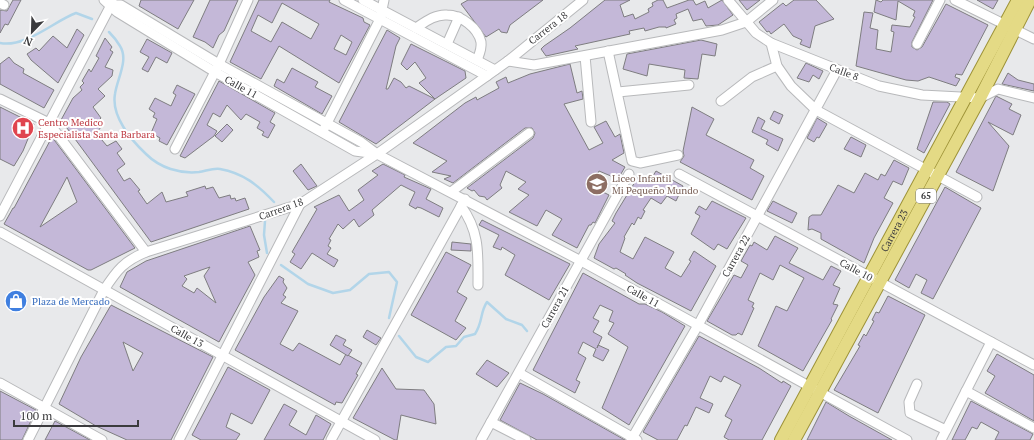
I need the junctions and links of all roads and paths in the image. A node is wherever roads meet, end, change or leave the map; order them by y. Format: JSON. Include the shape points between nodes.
{"nodes":[{"id":1,"x":248,"y":0,"type":"edge"},
{"id":2,"x":344,"y":0,"type":"edge"},
{"id":3,"x":363,"y":0,"type":"edge"},
{"id":4,"x":384,"y":0,"type":"edge"},
{"id":5,"x":583,"y":0,"type":"edge"},
{"id":6,"x":728,"y":0,"type":"edge"},
{"id":7,"x":774,"y":0,"type":"edge"},
{"id":8,"x":940,"y":0,"type":"edge"},
{"id":9,"x":955,"y":0,"type":"edge"},
{"id":10,"x":1018,"y":0,"type":"edge"},
{"id":11,"x":1030,"y":0,"type":"edge"},
{"id":12,"x":111,"y":1,"type":"edge"},
{"id":13,"x":381,"y":15,"type":"junction"},
{"id":14,"x":459,"y":17,"type":"junction"},
{"id":15,"x":746,"y":22,"type":"junction"},
{"id":16,"x":1010,"y":27,"type":"junction"},
{"id":17,"x":416,"y":28,"type":"junction"},
{"id":18,"x":1034,"y":39,"type":"edge"},
{"id":19,"x":771,"y":43,"type":"junction"},
{"id":20,"x":447,"y":44,"type":"junction"},
{"id":21,"x":917,"y":44,"type":"dead end"},
{"id":22,"x":608,"y":51,"type":"junction"},
{"id":23,"x":585,"y":56,"type":"junction"},
{"id":24,"x":477,"y":60,"type":"junction"},
{"id":25,"x":508,"y":61,"type":"junction"},
{"id":26,"x":777,"y":66,"type":"junction"},
{"id":27,"x":217,"y":68,"type":"junction"},
{"id":28,"x":495,"y":70,"type":"junction"},
{"id":29,"x":837,"y":70,"type":"junction"},
{"id":30,"x":487,"y":76,"type":"junction"},
{"id":31,"x":689,"y":85,"type":"dead end"},
{"id":32,"x":618,"y":92,"type":"junction"},
{"id":33,"x":966,"y":98,"type":"junction"},
{"id":34,"x":980,"y":98,"type":"junction"},
{"id":35,"x":1034,"y":98,"type":"edge"},
{"id":36,"x":0,"y":99,"type":"edge"},
{"id":37,"x":721,"y":101,"type":"dead end"},
{"id":38,"x":816,"y":110,"type":"junction"},
{"id":39,"x":591,"y":122,"type":"dead end"},
{"id":40,"x":49,"y":123,"type":"junction"},
{"id":41,"x":327,"y":123,"type":"junction"},
{"id":42,"x":322,"y":133,"type":"junction"},
{"id":43,"x":529,"y":133,"type":"dead end"},
{"id":44,"x":175,"y":149,"type":"dead end"},
{"id":45,"x":377,"y":154,"type":"junction"},
{"id":46,"x":678,"y":155,"type":"dead end"},
{"id":47,"x":932,"y":173,"type":"junction"},
{"id":48,"x":629,"y":174,"type":"dead end"},
{"id":49,"x":679,"y":174,"type":"dead end"},
{"id":50,"x":451,"y":192,"type":"junction"},
{"id":51,"x":978,"y":197,"type":"dead end"},
{"id":52,"x":463,"y":202,"type":"junction"},
{"id":53,"x":300,"y":204,"type":"junction"},
{"id":54,"x":0,"y":216,"type":"edge"},
{"id":55,"x":758,"y":217,"type":"junction"},
{"id":56,"x":0,"y":232,"type":"edge"},
{"id":57,"x":146,"y":252,"type":"junction"},
{"id":58,"x":580,"y":261,"type":"junction"},
{"id":59,"x":874,"y":279,"type":"junction"},
{"id":60,"x":478,"y":285,"type":"dead end"},
{"id":61,"x":104,"y":290,"type":"junction"},
{"id":62,"x":697,"y":326,"type":"junction"},
{"id":63,"x":991,"y":342,"type":"junction"},
{"id":64,"x":222,"y":356,"type":"junction"},
{"id":65,"x":1034,"y":365,"type":"edge"},
{"id":66,"x":519,"y":373,"type":"junction"},
{"id":67,"x":0,"y":383,"type":"edge"},
{"id":68,"x":917,"y":384,"type":"dead end"},
{"id":69,"x":814,"y":389,"type":"junction"},
{"id":70,"x":966,"y":391,"type":"junction"},
{"id":71,"x":44,"y":408,"type":"junction"},
{"id":72,"x":341,"y":421,"type":"junction"},
{"id":73,"x":491,"y":422,"type":"junction"},
{"id":74,"x":1034,"y":428,"type":"edge"},
{"id":75,"x":946,"y":430,"type":"junction"},
{"id":76,"x":633,"y":439,"type":"edge"},
{"id":77,"x":28,"y":440,"type":"edge"},
{"id":78,"x":102,"y":440,"type":"edge"},
{"id":79,"x":179,"y":440,"type":"edge"},
{"id":80,"x":331,"y":440,"type":"edge"},
{"id":81,"x":375,"y":440,"type":"edge"},
{"id":82,"x":481,"y":440,"type":"edge"},
{"id":83,"x":526,"y":440,"type":"edge"},
{"id":84,"x":781,"y":440,"type":"edge"},
{"id":85,"x":794,"y":440,"type":"edge"},
{"id":86,"x":907,"y":440,"type":"edge"},
{"id":87,"x":941,"y":440,"type":"edge"}],
"edges":[{"from":1,"to":27,"type":"street"},
{"from":2,"to":13,"type":"street"},
{"from":3,"to":13,"type":"street"},
{"from":4,"to":13,"type":"street"},
{"from":5,"to":25,"type":"street","name":"Carrera 18"},
{"from":6,"to":15,"type":"street","name":"Calle 8"},
{"from":7,"to":15,"type":"street"},
{"from":8,"to":21,"type":"street"},
{"from":9,"to":16,"type":"street"},
{"from":10,"to":16,"type":"main road","name":"Carrera 23","number":"65"},
{"from":11,"to":16,"type":"main road","name":"Carrera 23","number":"65"},
{"from":12,"to":27,"type":"street","name":"Calle 11"},
{"from":12,"to":40,"type":"street"},
{"from":13,"to":17,"type":"street"},
{"from":13,"to":30,"type":"street"},
{"from":13,"to":41,"type":"street"},
{"from":14,"to":17,"type":"street","via":[[435,17]]},
{"from":14,"to":20,"type":"street"},
{"from":14,"to":24,"type":"street","via":[[477,33],[481,42]]},
{"from":15,"to":19,"type":"street","name":"Calle 8"},
{"from":15,"to":22,"type":"street","via":[[722,30]]},
{"from":16,"to":18,"type":"street"},
{"from":16,"to":33,"type":"main road","name":"Carrera 23","number":"65"},
{"from":16,"to":34,"type":"main road","name":"Carrera 23","number":"65"},
{"from":17,"to":20,"type":"street"},
{"from":19,"to":26,"type":"street"},
{"from":19,"to":29,"type":"street","name":"Calle 8"},
{"from":20,"to":24,"type":"street"},
{"from":22,"to":23,"type":"street"},
{"from":22,"to":32,"type":"street"},
{"from":23,"to":25,"type":"street","via":[[534,65]]},
{"from":23,"to":39,"type":"street"},
{"from":24,"to":28,"type":"street"},
{"from":25,"to":28,"type":"street","name":"Carrera 18"},
{"from":26,"to":37,"type":"street","via":[[752,77]]},
{"from":26,"to":38,"type":"street","via":[[792,86]]},
{"from":27,"to":41,"type":"street","name":"Calle 11"},
{"from":27,"to":42,"type":"street","name":"Calle 11"},
{"from":27,"to":44,"type":"street"},
{"from":28,"to":30,"type":"street","name":"Carrera 18"},
{"from":29,"to":33,"type":"street","name":"Calle 8","via":[[878,86],[914,93]]},
{"from":29,"to":38,"type":"street","name":"Carrera 22"},
{"from":30,"to":45,"type":"street","name":"Carrera 18"},
{"from":31,"to":32,"type":"street"},
{"from":32,"to":46,"type":"street","via":[[632,161],[640,163]]},
{"from":33,"to":34,"type":"street","name":"Calle 8"},
{"from":33,"to":47,"type":"main road","name":"Carrera 23","number":"65"},
{"from":34,"to":35,"type":"street","via":[[998,89]]},
{"from":34,"to":47,"type":"main road","name":"Carrera 23","number":"65"},
{"from":36,"to":40,"type":"street"},
{"from":38,"to":47,"type":"street"},
{"from":38,"to":55,"type":"street","name":"Carrera 22"},
{"from":40,"to":54,"type":"street"},
{"from":40,"to":57,"type":"street"},
{"from":41,"to":42,"type":"street"},
{"from":41,"to":45,"type":"street","name":"Calle 11"},
{"from":42,"to":45,"type":"street","name":"Calle 11","via":[[355,151]]},
{"from":43,"to":50,"type":"street"},
{"from":45,"to":50,"type":"street","name":"Calle 11"},
{"from":45,"to":53,"type":"street","name":"Carrera 18"},
{"from":47,"to":51,"type":"street"},
{"from":47,"to":59,"type":"main road","name":"Carrera 23","number":"65"},
{"from":48,"to":58,"type":"street","name":"Carrera 21"},
{"from":49,"to":55,"type":"street","name":"Calle 10"},
{"from":50,"to":52,"type":"street","name":"Calle 11"},
{"from":52,"to":58,"type":"street","name":"Calle 11"},
{"from":52,"to":60,"type":"street","via":[[477,239]]},
{"from":52,"to":72,"type":"street"},
{"from":53,"to":57,"type":"street","name":"Carrera 18"},
{"from":53,"to":64,"type":"street"},
{"from":55,"to":59,"type":"street","name":"Calle 10"},
{"from":55,"to":62,"type":"street","name":"Carrera 22"},
{"from":56,"to":61,"type":"street","name":"Calle 13"},
{"from":57,"to":61,"type":"street","name":"Carrera 18","via":[[125,262]]},
{"from":58,"to":62,"type":"street","name":"Calle 11"},
{"from":58,"to":66,"type":"street","name":"Carrera 21"},
{"from":59,"to":63,"type":"street","name":"Calle 10"},
{"from":59,"to":69,"type":"main road","name":"Carrera 23","number":"65"},
{"from":61,"to":64,"type":"street","name":"Calle 13"},
{"from":61,"to":71,"type":"street","name":"Carrera 18"},
{"from":62,"to":69,"type":"street","name":"Calle 11"},
{"from":62,"to":76,"type":"street","name":"Carrera 22"},
{"from":63,"to":65,"type":"street","name":"Calle 10"},
{"from":63,"to":70,"type":"street"},
{"from":64,"to":72,"type":"street","name":"Calle 13"},
{"from":64,"to":79,"type":"street"},
{"from":66,"to":73,"type":"street","name":"Carrera 21"},
{"from":66,"to":76,"type":"street"},
{"from":67,"to":71,"type":"street"},
{"from":68,"to":75,"type":"street","via":[[908,402],[910,413]]},
{"from":69,"to":84,"type":"main road","name":"Carrera 23","number":"65"},
{"from":69,"to":85,"type":"main road","name":"Carrera 23","number":"65"},
{"from":69,"to":86,"type":"street","name":"Calle 11"},
{"from":70,"to":74,"type":"street"},
{"from":70,"to":75,"type":"street"},
{"from":71,"to":77,"type":"street","name":"Carrera 18"},
{"from":71,"to":78,"type":"street"},
{"from":72,"to":80,"type":"street"},
{"from":72,"to":81,"type":"street","name":"Calle 13"},
{"from":73,"to":82,"type":"street","name":"Carrera 21"},
{"from":73,"to":83,"type":"street"},
{"from":75,"to":87,"type":"street"}]}
